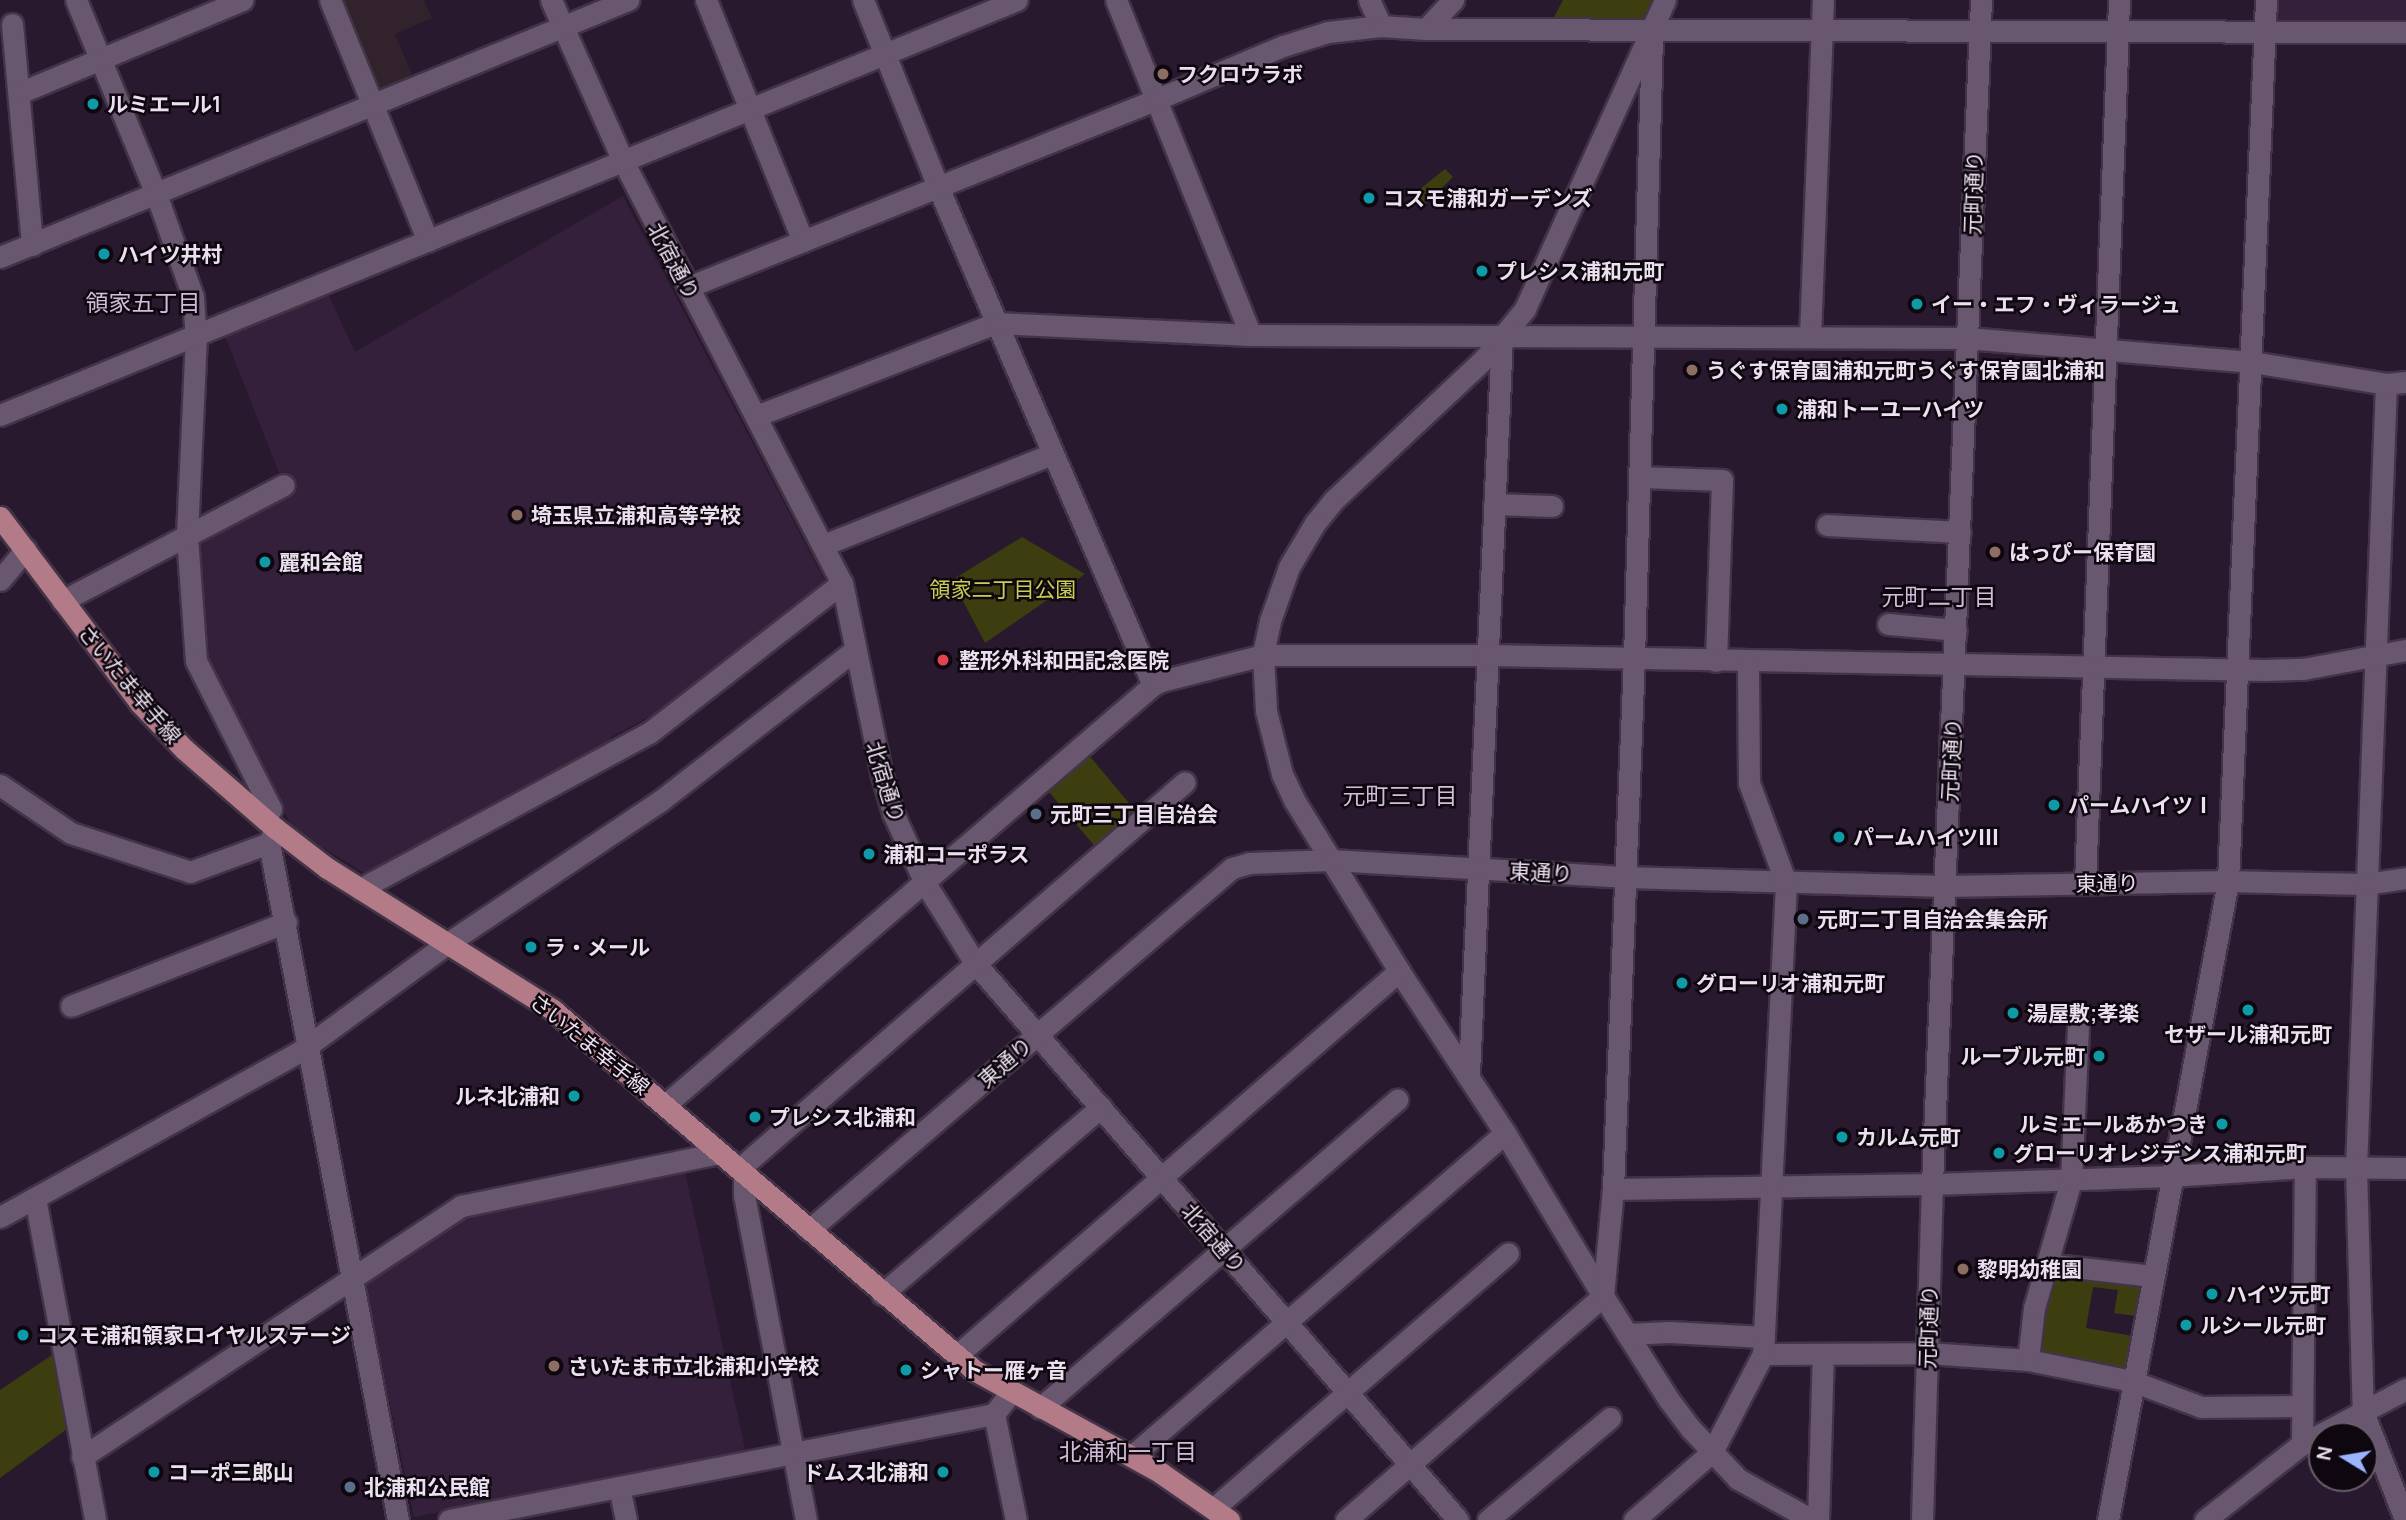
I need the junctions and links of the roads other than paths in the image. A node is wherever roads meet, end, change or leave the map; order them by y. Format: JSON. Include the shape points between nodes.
{"nodes":[{"id":1,"x":76,"y":0,"type":"edge"},
{"id":2,"x":242,"y":0,"type":"edge"},
{"id":3,"x":330,"y":0,"type":"edge"},
{"id":4,"x":551,"y":0,"type":"edge"},
{"id":5,"x":628,"y":0,"type":"edge"},
{"id":6,"x":706,"y":0,"type":"edge"},
{"id":7,"x":863,"y":0,"type":"edge"},
{"id":8,"x":1017,"y":0,"type":"edge"},
{"id":9,"x":1116,"y":0,"type":"edge"},
{"id":10,"x":1369,"y":0,"type":"edge"},
{"id":11,"x":1453,"y":0,"type":"edge"},
{"id":12,"x":1665,"y":0,"type":"edge"},
{"id":13,"x":1823,"y":0,"type":"edge"},
{"id":14,"x":1981,"y":0,"type":"edge"},
{"id":15,"x":2119,"y":0,"type":"edge"},
{"id":16,"x":2266,"y":0,"type":"edge"},
{"id":17,"x":12,"y":24,"type":"dead end"},
{"id":18,"x":1381,"y":26,"type":"junction"},
{"id":19,"x":563,"y":27,"type":"junction"},
{"id":20,"x":1652,"y":28,"type":"junction"},
{"id":21,"x":1426,"y":29,"type":"junction"},
{"id":22,"x":1822,"y":29,"type":"junction"},
{"id":23,"x":1980,"y":31,"type":"junction"},
{"id":24,"x":2406,"y":32,"type":"edge"},
{"id":25,"x":2118,"y":33,"type":"junction"},
{"id":26,"x":2265,"y":33,"type":"junction"},
{"id":27,"x":884,"y":52,"type":"junction"},
{"id":28,"x":101,"y":59,"type":"junction"},
{"id":29,"x":19,"y":93,"type":"junction"},
{"id":30,"x":1155,"y":100,"type":"junction"},
{"id":31,"x":372,"y":104,"type":"junction"},
{"id":32,"x":750,"y":108,"type":"junction"},
{"id":33,"x":623,"y":162,"type":"junction"},
{"id":34,"x":938,"y":187,"type":"junction"},
{"id":35,"x":156,"y":194,"type":"junction"},
{"id":36,"x":803,"y":240,"type":"junction"},
{"id":37,"x":428,"y":241,"type":"junction"},
{"id":38,"x":32,"y":244,"type":"junction"},
{"id":39,"x":0,"y":257,"type":"edge"},
{"id":40,"x":688,"y":287,"type":"junction"},
{"id":41,"x":996,"y":323,"type":"junction"},
{"id":42,"x":196,"y":335,"type":"junction"},
{"id":43,"x":1251,"y":335,"type":"junction"},
{"id":44,"x":1502,"y":335,"type":"junction"},
{"id":45,"x":1645,"y":335,"type":"junction"},
{"id":46,"x":1810,"y":337,"type":"junction"},
{"id":47,"x":1967,"y":338,"type":"junction"},
{"id":48,"x":2106,"y":350,"type":"junction"},
{"id":49,"x":2252,"y":362,"type":"junction"},
{"id":50,"x":2396,"y":383,"type":"edge"},
{"id":51,"x":0,"y":415,"type":"edge"},
{"id":52,"x":756,"y":416,"type":"junction"},
{"id":53,"x":1052,"y":454,"type":"junction"},
{"id":54,"x":1640,"y":477,"type":"junction"},
{"id":55,"x":284,"y":485,"type":"dead end"},
{"id":56,"x":1494,"y":504,"type":"junction"},
{"id":57,"x":1552,"y":506,"type":"dead end"},
{"id":58,"x":0,"y":517,"type":"edge"},
{"id":59,"x":1827,"y":526,"type":"dead end"},
{"id":60,"x":1960,"y":532,"type":"junction"},
{"id":61,"x":187,"y":536,"type":"junction"},
{"id":62,"x":823,"y":545,"type":"junction"},
{"id":63,"x":26,"y":549,"type":"junction"},
{"id":64,"x":0,"y":579,"type":"edge"},
{"id":65,"x":842,"y":583,"type":"junction"},
{"id":66,"x":62,"y":601,"type":"junction"},
{"id":67,"x":1888,"y":624,"type":"dead end"},
{"id":68,"x":1956,"y":629,"type":"junction"},
{"id":69,"x":855,"y":650,"type":"junction"},
{"id":70,"x":2406,"y":650,"type":"edge"},
{"id":71,"x":1263,"y":655,"type":"junction"},
{"id":72,"x":1487,"y":655,"type":"junction"},
{"id":73,"x":2375,"y":657,"type":"junction"},
{"id":74,"x":1634,"y":658,"type":"junction"},
{"id":75,"x":1716,"y":661,"type":"junction"},
{"id":76,"x":1748,"y":662,"type":"junction"},
{"id":77,"x":1955,"y":664,"type":"junction"},
{"id":78,"x":2093,"y":666,"type":"junction"},
{"id":79,"x":2239,"y":670,"type":"junction"},
{"id":80,"x":1153,"y":685,"type":"junction"},
{"id":81,"x":1185,"y":782,"type":"dead end"},
{"id":82,"x":0,"y":785,"type":"edge"},
{"id":83,"x":270,"y":830,"type":"junction"},
{"id":84,"x":1331,"y":860,"type":"junction"},
{"id":85,"x":1478,"y":869,"type":"junction"},
{"id":86,"x":1624,"y":877,"type":"junction"},
{"id":87,"x":2406,"y":878,"type":"edge"},
{"id":88,"x":2228,"y":881,"type":"junction"},
{"id":89,"x":925,"y":883,"type":"junction"},
{"id":90,"x":1786,"y":883,"type":"junction"},
{"id":91,"x":2085,"y":883,"type":"junction"},
{"id":92,"x":2365,"y":884,"type":"junction"},
{"id":93,"x":1945,"y":886,"type":"junction"},
{"id":94,"x":360,"y":889,"type":"junction"},
{"id":95,"x":286,"y":922,"type":"junction"},
{"id":96,"x":448,"y":943,"type":"junction"},
{"id":97,"x":975,"y":963,"type":"junction"},
{"id":98,"x":1399,"y":971,"type":"junction"},
{"id":99,"x":71,"y":1006,"type":"dead end"},
{"id":100,"x":2078,"y":1024,"type":"dead end"},
{"id":101,"x":1039,"y":1033,"type":"junction"},
{"id":102,"x":309,"y":1045,"type":"junction"},
{"id":103,"x":1469,"y":1074,"type":"junction"},
{"id":104,"x":1397,"y":1100,"type":"dead end"},
{"id":105,"x":665,"y":1105,"type":"junction"},
{"id":106,"x":1101,"y":1107,"type":"junction"},
{"id":107,"x":1505,"y":1133,"type":"junction"},
{"id":108,"x":720,"y":1153,"type":"junction"},
{"id":109,"x":2305,"y":1167,"type":"junction"},
{"id":110,"x":2356,"y":1167,"type":"junction"},
{"id":111,"x":2406,"y":1168,"type":"edge"},
{"id":112,"x":742,"y":1171,"type":"junction"},
{"id":113,"x":2172,"y":1176,"type":"junction"},
{"id":114,"x":1161,"y":1177,"type":"junction"},
{"id":115,"x":2071,"y":1181,"type":"junction"},
{"id":116,"x":1932,"y":1184,"type":"junction"},
{"id":117,"x":1771,"y":1188,"type":"junction"},
{"id":118,"x":1613,"y":1189,"type":"junction"},
{"id":119,"x":35,"y":1198,"type":"junction"},
{"id":120,"x":0,"y":1217,"type":"edge"},
{"id":121,"x":809,"y":1230,"type":"junction"},
{"id":122,"x":1224,"y":1249,"type":"junction"},
{"id":123,"x":1508,"y":1252,"type":"dead end"},
{"id":124,"x":2047,"y":1264,"type":"junction"},
{"id":125,"x":2153,"y":1276,"type":"junction"},
{"id":126,"x":354,"y":1278,"type":"junction"},
{"id":127,"x":882,"y":1294,"type":"junction"},
{"id":128,"x":1603,"y":1297,"type":"junction"},
{"id":129,"x":1286,"y":1321,"type":"junction"},
{"id":130,"x":1627,"y":1334,"type":"junction"},
{"id":131,"x":1764,"y":1345,"type":"junction"},
{"id":132,"x":1927,"y":1353,"type":"junction"},
{"id":133,"x":1823,"y":1355,"type":"junction"},
{"id":134,"x":956,"y":1356,"type":"junction"},
{"id":135,"x":2028,"y":1360,"type":"junction"},
{"id":136,"x":2132,"y":1381,"type":"junction"},
{"id":137,"x":2406,"y":1389,"type":"edge"},
{"id":138,"x":1011,"y":1392,"type":"junction"},
{"id":139,"x":1348,"y":1392,"type":"junction"},
{"id":140,"x":2300,"y":1406,"type":"junction"},
{"id":141,"x":1040,"y":1408,"type":"junction"},
{"id":142,"x":2363,"y":1412,"type":"junction"},
{"id":143,"x":994,"y":1414,"type":"junction"},
{"id":144,"x":1610,"y":1418,"type":"dead end"},
{"id":145,"x":2302,"y":1444,"type":"junction"},
{"id":146,"x":1712,"y":1452,"type":"junction"},
{"id":147,"x":791,"y":1453,"type":"junction"},
{"id":148,"x":1132,"y":1456,"type":"junction"},
{"id":149,"x":82,"y":1457,"type":"junction"},
{"id":150,"x":1409,"y":1464,"type":"junction"},
{"id":151,"x":619,"y":1487,"type":"junction"},
{"id":152,"x":2398,"y":1515,"type":"edge"},
{"id":153,"x":1218,"y":1516,"type":"edge"},
{"id":154,"x":95,"y":1520,"type":"edge"},
{"id":155,"x":398,"y":1520,"type":"edge"},
{"id":156,"x":449,"y":1520,"type":"edge"},
{"id":157,"x":626,"y":1520,"type":"edge"},
{"id":158,"x":806,"y":1520,"type":"edge"},
{"id":159,"x":1016,"y":1520,"type":"edge"},
{"id":160,"x":1346,"y":1520,"type":"edge"},
{"id":161,"x":1458,"y":1520,"type":"edge"},
{"id":162,"x":1488,"y":1520,"type":"edge"},
{"id":163,"x":1634,"y":1520,"type":"edge"},
{"id":164,"x":1812,"y":1520,"type":"edge"},
{"id":165,"x":1818,"y":1520,"type":"edge"},
{"id":166,"x":1922,"y":1520,"type":"edge"},
{"id":167,"x":2108,"y":1520,"type":"edge"},
{"id":168,"x":2205,"y":1520,"type":"edge"}],
"edges":[{"from":1,"to":28,"type":"street"},
{"from":2,"to":28,"type":"street"},
{"from":3,"to":31,"type":"street"},
{"from":4,"to":19,"type":"street","name":"北宿通り"},
{"from":5,"to":19,"type":"street"},
{"from":6,"to":32,"type":"street"},
{"from":7,"to":27,"type":"street"},
{"from":8,"to":27,"type":"street"},
{"from":9,"to":30,"type":"street"},
{"from":10,"to":18,"type":"street"},
{"from":11,"to":21,"type":"street"},
{"from":12,"to":20,"type":"street"},
{"from":13,"to":22,"type":"street"},
{"from":14,"to":23,"type":"street","name":"元町通り"},
{"from":15,"to":25,"type":"street"},
{"from":16,"to":26,"type":"street"},
{"from":17,"to":29,"type":"street"},
{"from":18,"to":21,"type":"street"},
{"from":18,"to":30,"type":"street","via":[[1328,32],[1283,46]]},
{"from":19,"to":31,"type":"street"},
{"from":19,"to":33,"type":"street","name":"北宿通り"},
{"from":20,"to":21,"type":"street"},
{"from":20,"to":22,"type":"street"},
{"from":20,"to":44,"type":"street","via":[[1525,309]]},
{"from":20,"to":45,"type":"street"},
{"from":22,"to":23,"type":"street"},
{"from":22,"to":46,"type":"street"},
{"from":23,"to":25,"type":"street"},
{"from":23,"to":47,"type":"street","name":"元町通り"},
{"from":24,"to":26,"type":"street"},
{"from":25,"to":26,"type":"street"},
{"from":25,"to":48,"type":"street"},
{"from":26,"to":49,"type":"street"},
{"from":27,"to":32,"type":"street"},
{"from":27,"to":34,"type":"street"},
{"from":28,"to":29,"type":"street"},
{"from":28,"to":35,"type":"street"},
{"from":29,"to":38,"type":"street"},
{"from":30,"to":34,"type":"street"},
{"from":30,"to":43,"type":"street"},
{"from":31,"to":35,"type":"street"},
{"from":31,"to":37,"type":"street"},
{"from":32,"to":33,"type":"street"},
{"from":32,"to":36,"type":"street"},
{"from":33,"to":37,"type":"street"},
{"from":33,"to":40,"type":"street","name":"北宿通り"},
{"from":34,"to":36,"type":"street"},
{"from":34,"to":41,"type":"street"},
{"from":35,"to":38,"type":"street"},
{"from":35,"to":42,"type":"street","via":[[193,297]]},
{"from":36,"to":40,"type":"street"},
{"from":37,"to":42,"type":"street"},
{"from":38,"to":39,"type":"street"},
{"from":40,"to":52,"type":"street","name":"北宿通り"},
{"from":41,"to":43,"type":"street"},
{"from":41,"to":52,"type":"street"},
{"from":41,"to":53,"type":"street"},
{"from":42,"to":51,"type":"street"},
{"from":42,"to":61,"type":"street"},
{"from":43,"to":44,"type":"street"},
{"from":44,"to":45,"type":"street"},
{"from":44,"to":56,"type":"street"},
{"from":44,"to":71,"type":"street","via":[[1484,359],[1350,484],[1315,523],[1281,584]]},
{"from":45,"to":46,"type":"street"},
{"from":45,"to":54,"type":"street"},
{"from":46,"to":47,"type":"street"},
{"from":47,"to":48,"type":"street"},
{"from":47,"to":60,"type":"street","name":"元町通り"},
{"from":48,"to":49,"type":"street"},
{"from":48,"to":78,"type":"street"},
{"from":49,"to":50,"type":"street"},
{"from":49,"to":79,"type":"street"},
{"from":50,"to":73,"type":"street"},
{"from":52,"to":62,"type":"street","name":"北宿通り"},
{"from":53,"to":62,"type":"street"},
{"from":53,"to":80,"type":"street"},
{"from":54,"to":74,"type":"street"},
{"from":54,"to":75,"type":"street","via":[[1723,480]]},
{"from":55,"to":61,"type":"street"},
{"from":56,"to":57,"type":"street"},
{"from":56,"to":72,"type":"street"},
{"from":58,"to":63,"type":"main road","name":"さいたま幸手線"},
{"from":59,"to":60,"type":"street"},
{"from":60,"to":68,"type":"street","name":"元町通り"},
{"from":61,"to":66,"type":"street"},
{"from":61,"to":83,"type":"street","via":[[196,661],[271,809]]},
{"from":62,"to":65,"type":"street","name":"北宿通り"},
{"from":63,"to":64,"type":"street"},
{"from":63,"to":66,"type":"main road","name":"さいたま幸手線"},
{"from":65,"to":69,"type":"street","name":"北宿通り"},
{"from":65,"to":94,"type":"street","via":[[649,733]]},
{"from":66,"to":83,"type":"main road","name":"さいたま幸手線","via":[[164,730]]},
{"from":67,"to":68,"type":"street"},
{"from":68,"to":77,"type":"street","name":"元町通り"},
{"from":69,"to":89,"type":"street","name":"北宿通り","via":[[887,793]]},
{"from":69,"to":96,"type":"street","via":[[660,801]]},
{"from":70,"to":73,"type":"street"},
{"from":71,"to":72,"type":"street"},
{"from":71,"to":80,"type":"street"},
{"from":71,"to":84,"type":"street","via":[[1266,711],[1282,774]]},
{"from":72,"to":74,"type":"street"},
{"from":72,"to":85,"type":"street"},
{"from":73,"to":79,"type":"street","via":[[2303,669]]},
{"from":73,"to":92,"type":"street"},
{"from":74,"to":75,"type":"street"},
{"from":74,"to":86,"type":"street"},
{"from":75,"to":76,"type":"street"},
{"from":76,"to":77,"type":"street"},
{"from":76,"to":90,"type":"street","via":[[1749,783]]},
{"from":77,"to":78,"type":"street"},
{"from":77,"to":93,"type":"street","name":"元町通り"},
{"from":78,"to":79,"type":"street"},
{"from":78,"to":91,"type":"street"},
{"from":79,"to":88,"type":"street"},
{"from":80,"to":89,"type":"street"},
{"from":81,"to":97,"type":"street"},
{"from":82,"to":83,"type":"street","via":[[71,833],[190,872]]},
{"from":83,"to":94,"type":"main road","name":"さいたま幸手線"},
{"from":83,"to":95,"type":"street"},
{"from":84,"to":85,"type":"street","name":"東通り"},
{"from":84,"to":98,"type":"street"},
{"from":84,"to":101,"type":"street","name":"東通り","via":[[1250,863],[1232,868]]},
{"from":85,"to":86,"type":"street","name":"東通り"},
{"from":85,"to":103,"type":"street"},
{"from":86,"to":90,"type":"street","name":"東通り"},
{"from":86,"to":118,"type":"street"},
{"from":87,"to":92,"type":"street","name":"東通り"},
{"from":88,"to":91,"type":"street","name":"東通り"},
{"from":88,"to":92,"type":"street","name":"東通り"},
{"from":88,"to":113,"type":"street"},
{"from":89,"to":97,"type":"street","name":"北宿通り"},
{"from":89,"to":105,"type":"street"},
{"from":90,"to":93,"type":"street","name":"東通り"},
{"from":90,"to":117,"type":"street"},
{"from":91,"to":93,"type":"street","name":"東通り"},
{"from":92,"to":110,"type":"street"},
{"from":93,"to":116,"type":"street","name":"元町通り"},
{"from":94,"to":96,"type":"main road","name":"さいたま幸手線"},
{"from":95,"to":99,"type":"street"},
{"from":95,"to":102,"type":"street"},
{"from":96,"to":102,"type":"street"},
{"from":96,"to":105,"type":"main road","name":"さいたま幸手線","via":[[553,1010]]},
{"from":97,"to":101,"type":"street","name":"北宿通り"},
{"from":97,"to":112,"type":"street"},
{"from":98,"to":103,"type":"street"},
{"from":98,"to":114,"type":"street"},
{"from":100,"to":115,"type":"street"},
{"from":101,"to":106,"type":"street","name":"北宿通り"},
{"from":101,"to":121,"type":"street","name":"東通り"},
{"from":102,"to":119,"type":"street"},
{"from":102,"to":126,"type":"street"},
{"from":103,"to":107,"type":"street"},
{"from":104,"to":122,"type":"street"},
{"from":105,"to":108,"type":"main road","name":"さいたま幸手線"},
{"from":106,"to":114,"type":"street","name":"北宿通り"},
{"from":106,"to":127,"type":"street"},
{"from":107,"to":128,"type":"street"},
{"from":107,"to":129,"type":"street"},
{"from":108,"to":112,"type":"main road","name":"さいたま幸手線"},
{"from":108,"to":126,"type":"street","via":[[461,1206]]},
{"from":109,"to":110,"type":"street"},
{"from":109,"to":113,"type":"street"},
{"from":109,"to":140,"type":"street"},
{"from":110,"to":111,"type":"street"},
{"from":110,"to":142,"type":"street"},
{"from":112,"to":121,"type":"main road","name":"さいたま幸手線"},
{"from":112,"to":147,"type":"street"},
{"from":113,"to":115,"type":"street"},
{"from":113,"to":125,"type":"street"},
{"from":114,"to":122,"type":"street","name":"北宿通り"},
{"from":114,"to":134,"type":"street"},
{"from":115,"to":116,"type":"street"},
{"from":115,"to":124,"type":"street"},
{"from":116,"to":117,"type":"street"},
{"from":116,"to":132,"type":"street","name":"元町通り"},
{"from":117,"to":118,"type":"street"},
{"from":117,"to":131,"type":"street"},
{"from":118,"to":128,"type":"street"},
{"from":119,"to":120,"type":"street"},
{"from":119,"to":149,"type":"street"},
{"from":121,"to":127,"type":"main road","name":"さいたま幸手線"},
{"from":122,"to":129,"type":"street","name":"北宿通り"},
{"from":122,"to":141,"type":"street"},
{"from":123,"to":139,"type":"street"},
{"from":124,"to":125,"type":"street"},
{"from":124,"to":135,"type":"street","via":[[2034,1308]]},
{"from":125,"to":136,"type":"street"},
{"from":126,"to":149,"type":"street"},
{"from":126,"to":155,"type":"street"},
{"from":127,"to":134,"type":"main road","name":"さいたま幸手線"},
{"from":128,"to":130,"type":"street"},
{"from":128,"to":150,"type":"street"},
{"from":129,"to":139,"type":"street","name":"北宿通り"},
{"from":129,"to":148,"type":"street"},
{"from":130,"to":131,"type":"street","via":[[1669,1332]]},
{"from":130,"to":146,"type":"street","via":[[1669,1400]]},
{"from":131,"to":133,"type":"street"},
{"from":131,"to":146,"type":"street"},
{"from":132,"to":133,"type":"street"},
{"from":132,"to":135,"type":"street"},
{"from":132,"to":166,"type":"street","name":"元町通り"},
{"from":133,"to":165,"type":"street"},
{"from":134,"to":138,"type":"main road","name":"さいたま幸手線"},
{"from":135,"to":136,"type":"street"},
{"from":136,"to":140,"type":"street","via":[[2201,1407]]},
{"from":136,"to":167,"type":"street"},
{"from":137,"to":142,"type":"street"},
{"from":138,"to":141,"type":"main road","name":"さいたま幸手線"},
{"from":138,"to":143,"type":"street"},
{"from":139,"to":150,"type":"street","name":"北宿通り"},
{"from":139,"to":153,"type":"street"},
{"from":140,"to":145,"type":"street"},
{"from":141,"to":148,"type":"main road","name":"さいたま幸手線"},
{"from":142,"to":145,"type":"street"},
{"from":142,"to":152,"type":"street"},
{"from":143,"to":147,"type":"street"},
{"from":143,"to":159,"type":"street"},
{"from":144,"to":162,"type":"street"},
{"from":145,"to":168,"type":"street"},
{"from":146,"to":163,"type":"street"},
{"from":146,"to":164,"type":"street","via":[[1738,1479]]},
{"from":147,"to":151,"type":"street"},
{"from":147,"to":158,"type":"street"},
{"from":148,"to":153,"type":"main road","name":"さいたま幸手線"},
{"from":149,"to":154,"type":"street"},
{"from":150,"to":160,"type":"street"},
{"from":150,"to":161,"type":"street","name":"北宿通り"},
{"from":151,"to":156,"type":"street"},
{"from":151,"to":157,"type":"street"}]}
